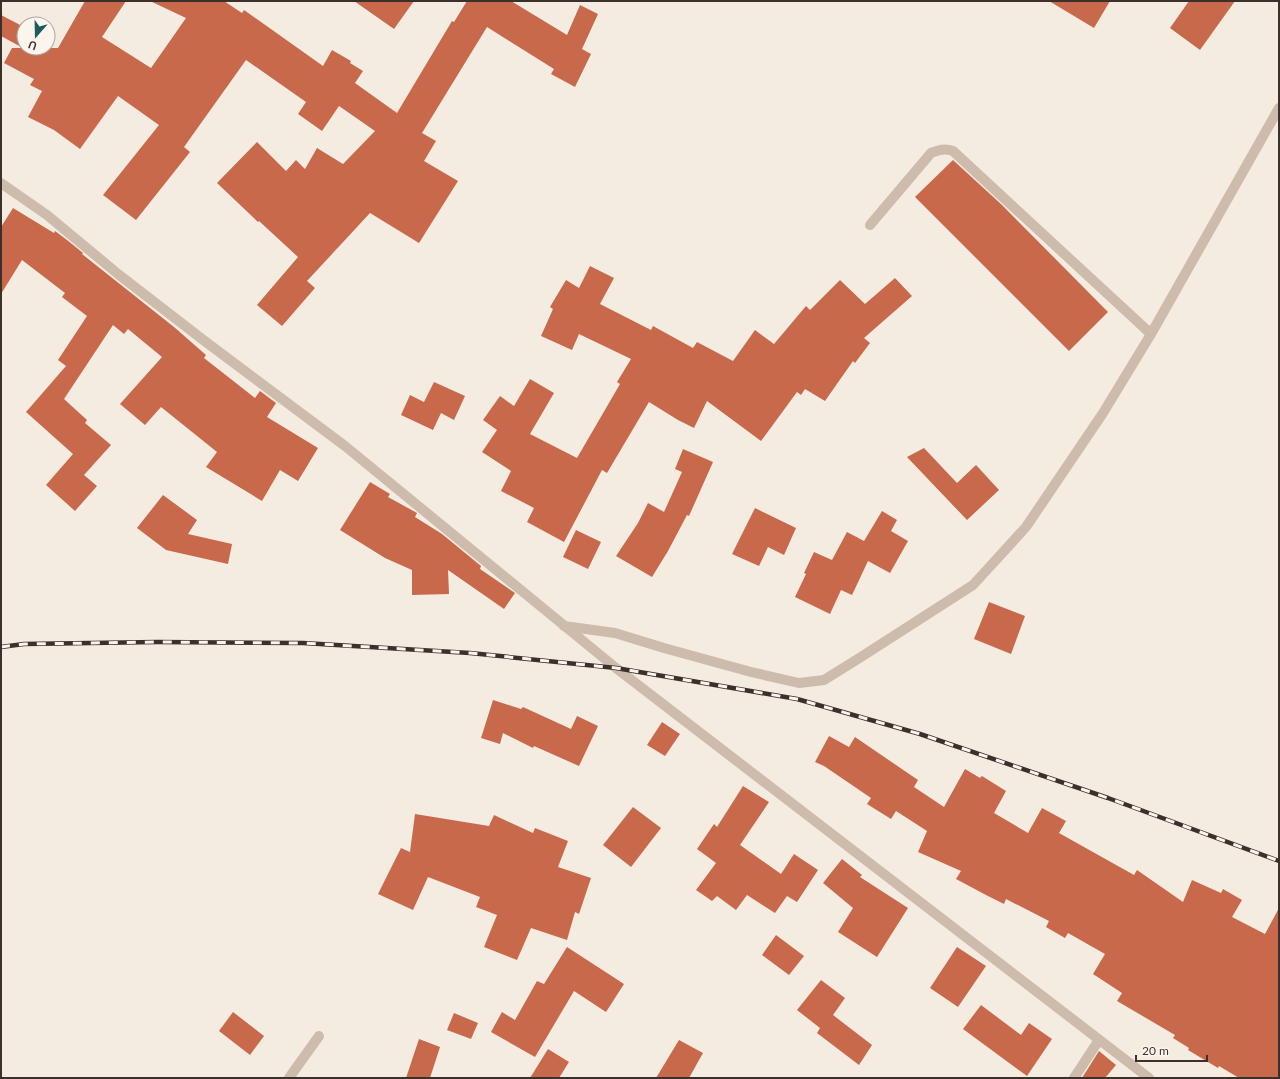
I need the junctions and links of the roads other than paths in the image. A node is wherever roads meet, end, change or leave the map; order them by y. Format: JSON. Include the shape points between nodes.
{"nodes":[{"id":1,"x":1279,"y":108,"type":"edge"},
{"id":2,"x":1,"y":183,"type":"edge"},
{"id":3,"x":870,"y":224,"type":"dead end"},
{"id":4,"x":1151,"y":334,"type":"junction"},
{"id":5,"x":564,"y":626,"type":"junction"},
{"id":6,"x":320,"y":1036,"type":"dead end"},
{"id":7,"x":1099,"y":1040,"type":"junction"},
{"id":8,"x":289,"y":1078,"type":"edge"},
{"id":9,"x":1074,"y":1078,"type":"edge"},
{"id":10,"x":1149,"y":1078,"type":"edge"}],
"edges":[{"from":1,"to":4,"type":"street"},
{"from":2,"to":5,"type":"street","via":[[47,214],[124,279],[345,446]]},
{"from":3,"to":4,"type":"street","via":[[931,153],[947,149],[953,151]]},
{"from":4,"to":5,"type":"street","via":[[1103,413],[1026,527],[973,585],[824,680],[799,683],[615,633]]},
{"from":5,"to":7,"type":"street"},
{"from":6,"to":8,"type":"street"},
{"from":7,"to":9,"type":"street"},
{"from":7,"to":10,"type":"street"}]}
